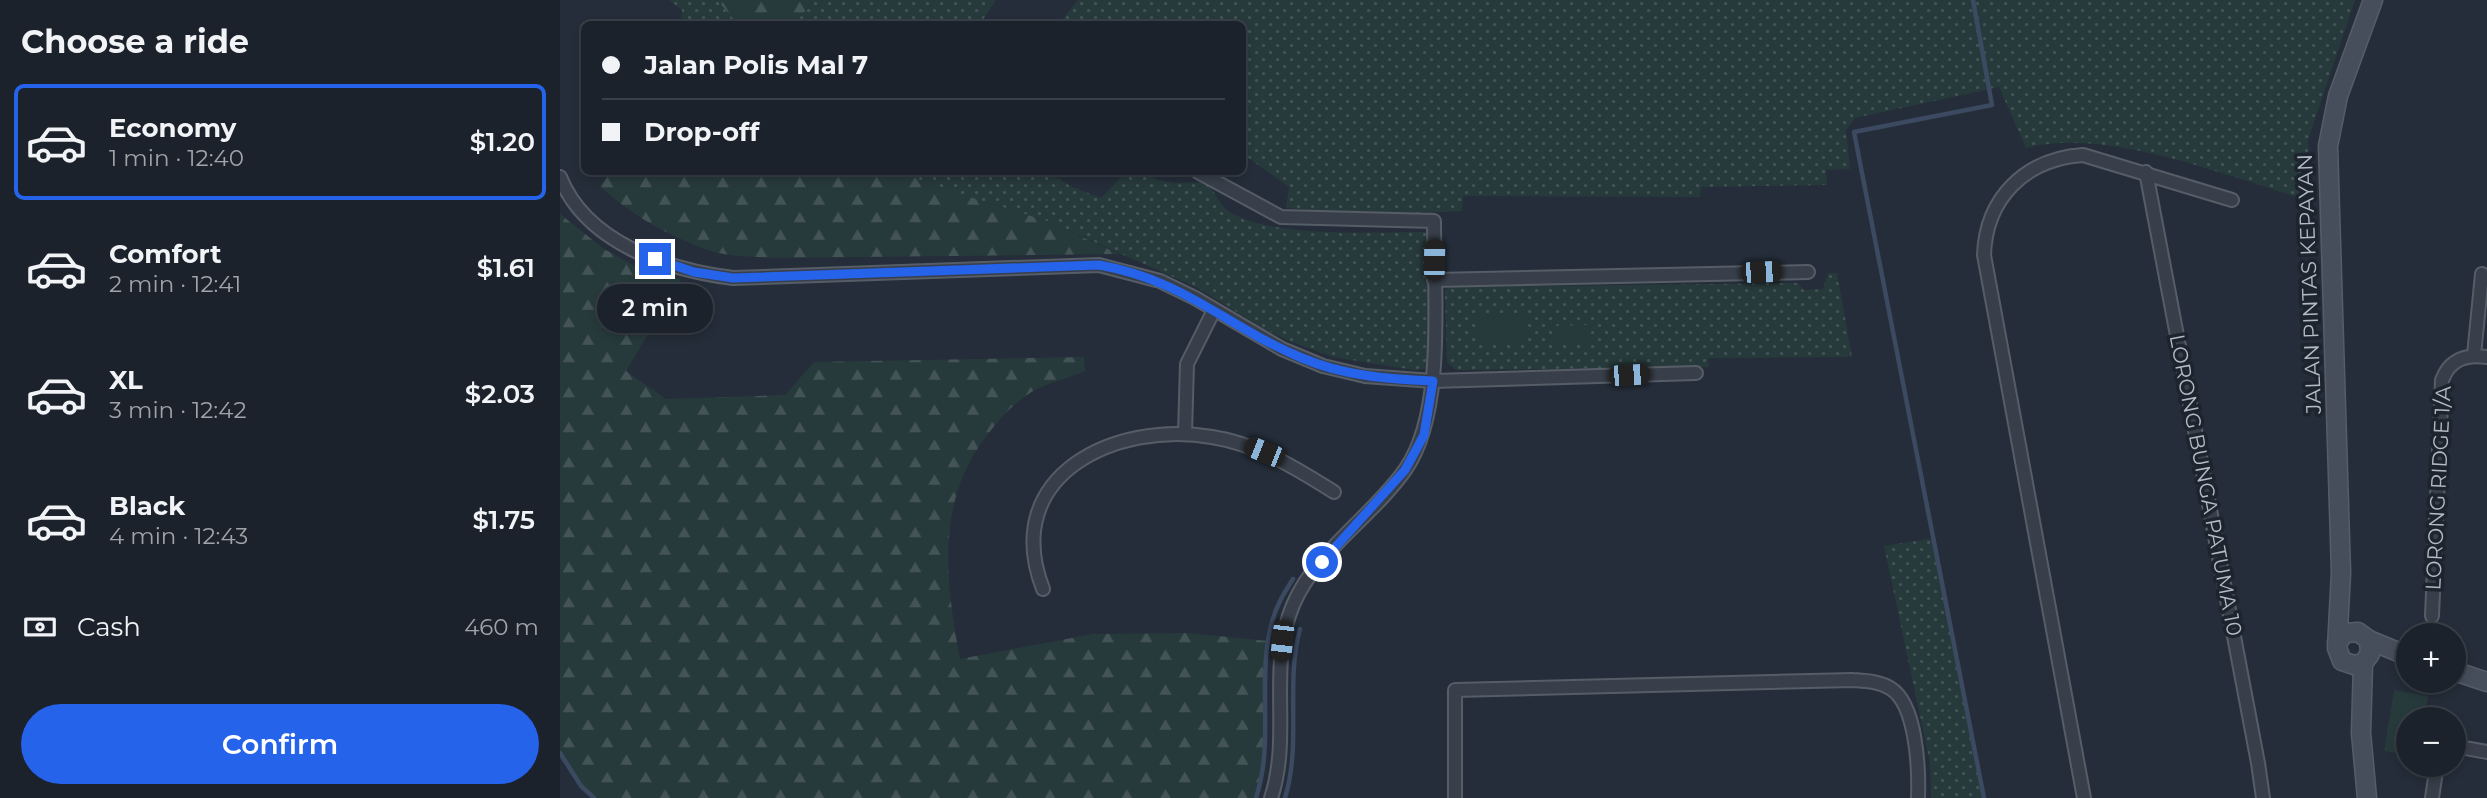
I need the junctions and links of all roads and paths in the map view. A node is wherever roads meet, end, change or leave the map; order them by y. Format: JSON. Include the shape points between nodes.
{"nodes":[{"id":1,"x":2374,"y":0,"type":"edge"},
{"id":2,"x":2146,"y":172,"type":"junction"},
{"id":3,"x":1204,"y":175,"type":"edge"},
{"id":4,"x":560,"y":177,"type":"edge"},
{"id":5,"x":2232,"y":200,"type":"dead end"},
{"id":6,"x":1808,"y":272,"type":"dead end"},
{"id":7,"x":2482,"y":274,"type":"dead end"},
{"id":8,"x":1434,"y":280,"type":"junction"},
{"id":9,"x":1214,"y":310,"type":"junction"},
{"id":10,"x":2481,"y":356,"type":"edge"},
{"id":11,"x":1696,"y":373,"type":"dead end"},
{"id":12,"x":1433,"y":381,"type":"junction"},
{"id":13,"x":1185,"y":434,"type":"junction"},
{"id":14,"x":1334,"y":492,"type":"dead end"},
{"id":15,"x":2341,"y":573,"type":"junction"},
{"id":16,"x":1043,"y":589,"type":"dead end"},
{"id":17,"x":2432,"y":616,"type":"dead end"},
{"id":18,"x":2365,"y":636,"type":"junction"},
{"id":19,"x":2338,"y":650,"type":"junction"},
{"id":20,"x":2396,"y":651,"type":"edge"},
{"id":21,"x":2396,"y":658,"type":"edge"},
{"id":22,"x":2366,"y":661,"type":"junction"},
{"id":23,"x":2466,"y":675,"type":"edge"},
{"id":24,"x":2487,"y":682,"type":"edge"},
{"id":25,"x":2361,"y":733,"type":"junction"},
{"id":26,"x":2466,"y":748,"type":"edge"},
{"id":27,"x":2487,"y":752,"type":"edge"},
{"id":28,"x":2435,"y":777,"type":"edge"},
{"id":29,"x":1270,"y":798,"type":"edge"},
{"id":30,"x":1455,"y":798,"type":"edge"},
{"id":31,"x":1918,"y":798,"type":"edge"},
{"id":32,"x":2084,"y":798,"type":"edge"},
{"id":33,"x":2263,"y":798,"type":"edge"},
{"id":34,"x":2367,"y":798,"type":"edge"},
{"id":35,"x":2432,"y":798,"type":"edge"}],
"edges":[{"from":1,"to":15,"type":"street","name":"JALAN PINTAS KEPAYAN","via":[[2338,96],[2328,146]]},
{"from":2,"to":5,"type":"street"},
{"from":2,"to":32,"type":"street","via":[[2083,155],[2047,163],[2002,197],[1985,232],[1984,255]]},
{"from":2,"to":33,"type":"street","name":"LORONG BUNGA PATUMA 10"},
{"from":3,"to":8,"type":"street","via":[[1281,217],[1434,221]]},
{"from":4,"to":9,"type":"street","via":[[577,208],[602,231],[655,259],[694,272],[733,278],[1099,265],[1160,281]]},
{"from":6,"to":8,"type":"street"},
{"from":7,"to":10,"type":"street"},
{"from":8,"to":12,"type":"street"},
{"from":9,"to":12,"type":"street","via":[[1282,349],[1323,366],[1366,376]]},
{"from":9,"to":13,"type":"street","via":[[1187,364]]},
{"from":10,"to":17,"type":"street","name":"LORONG RIDGE 1/A","via":[[2452,363],[2442,380]]},
{"from":11,"to":12,"type":"street"},
{"from":12,"to":29,"type":"street","via":[[1424,435],[1405,470],[1322,562],[1294,604],[1282,641],[1282,752]]},
{"from":13,"to":14,"type":"street","via":[[1245,444]]},
{"from":13,"to":16,"type":"street","via":[[1117,444],[1075,465],[1056,481],[1040,502],[1032,527],[1033,558]]},
{"from":15,"to":18,"type":"street","name":"JALAN PINTAS KEPAYAN","via":[[2348,610]]},
{"from":15,"to":19,"type":"street","name":"JALAN PINTAS KEPAYAN"},
{"from":18,"to":19,"type":"street","via":[[2345,634]]},
{"from":18,"to":20,"type":"street"},
{"from":18,"to":22,"type":"street","via":[[2371,649]]},
{"from":19,"to":22,"type":"street","via":[[2350,665]]},
{"from":19,"to":25,"type":"street"},
{"from":21,"to":22,"type":"street"},
{"from":22,"to":25,"type":"street"},
{"from":23,"to":24,"type":"street"},
{"from":25,"to":34,"type":"street"},
{"from":26,"to":27,"type":"street"},
{"from":28,"to":35,"type":"street"},
{"from":30,"to":31,"type":"street","via":[[1454,690],[1852,680],[1877,682],[1900,696],[1915,739]]}]}
